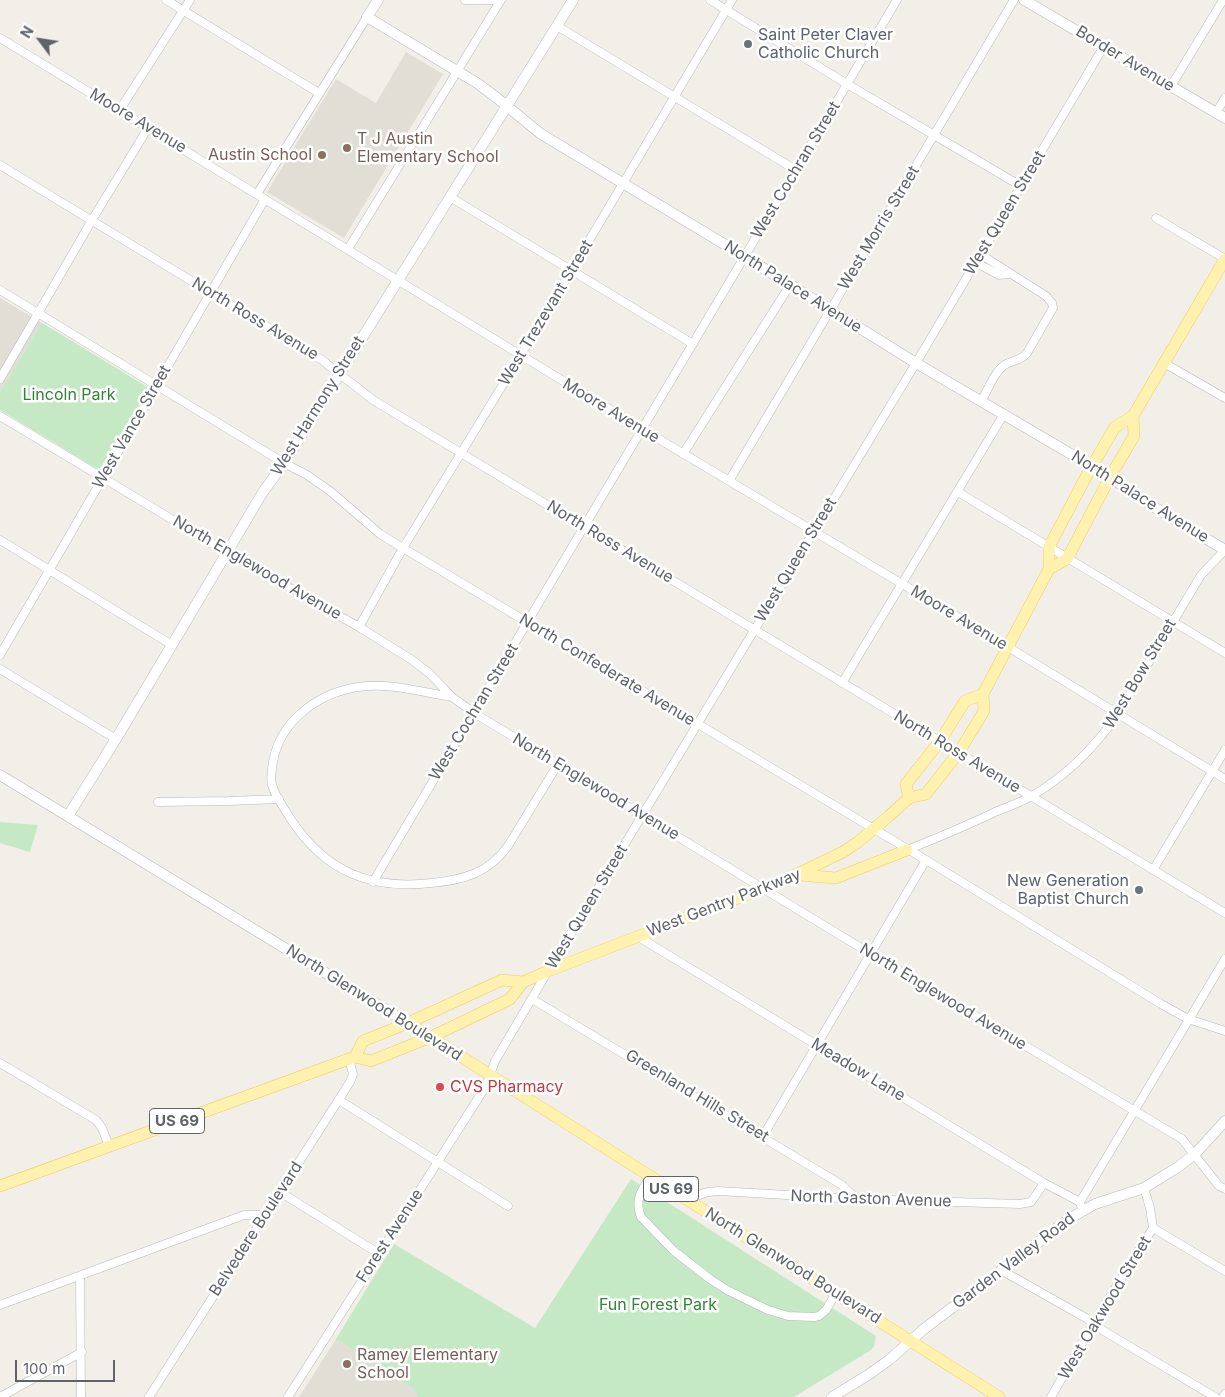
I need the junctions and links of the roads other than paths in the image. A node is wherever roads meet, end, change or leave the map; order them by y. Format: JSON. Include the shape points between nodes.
{"nodes":[{"id":1,"x":166,"y":0,"type":"edge"},
{"id":2,"x":190,"y":0,"type":"edge"},
{"id":3,"x":378,"y":0,"type":"edge"},
{"id":4,"x":465,"y":0,"type":"edge"},
{"id":5,"x":496,"y":0,"type":"edge"},
{"id":6,"x":501,"y":0,"type":"edge"},
{"id":7,"x":573,"y":0,"type":"edge"},
{"id":8,"x":710,"y":0,"type":"edge"},
{"id":9,"x":732,"y":0,"type":"edge"},
{"id":10,"x":897,"y":0,"type":"edge"},
{"id":11,"x":1014,"y":0,"type":"edge"},
{"id":12,"x":1024,"y":0,"type":"edge"},
{"id":13,"x":1223,"y":0,"type":"edge"},
{"id":14,"x":726,"y":10,"type":"junction"},
{"id":15,"x":183,"y":11,"type":"junction"},
{"id":16,"x":367,"y":17,"type":"junction"},
{"id":17,"x":557,"y":26,"type":"junction"},
{"id":18,"x":0,"y":38,"type":"edge"},
{"id":19,"x":1104,"y":46,"type":"junction"},
{"id":20,"x":458,"y":71,"type":"junction"},
{"id":21,"x":847,"y":84,"type":"junction"},
{"id":22,"x":1171,"y":86,"type":"junction"},
{"id":23,"x":319,"y":93,"type":"junction"},
{"id":24,"x":675,"y":98,"type":"junction"},
{"id":25,"x":1225,"y":98,"type":"edge"},
{"id":26,"x":506,"y":106,"type":"junction"},
{"id":27,"x":120,"y":110,"type":"junction"},
{"id":28,"x":1220,"y":116,"type":"edge"},
{"id":29,"x":148,"y":128,"type":"junction"},
{"id":30,"x":934,"y":135,"type":"junction"},
{"id":31,"x":0,"y":164,"type":"edge"},
{"id":32,"x":796,"y":170,"type":"junction"},
{"id":33,"x":623,"y":184,"type":"junction"},
{"id":34,"x":1021,"y":186,"type":"junction"},
{"id":35,"x":257,"y":194,"type":"junction"},
{"id":36,"x":450,"y":197,"type":"junction"},
{"id":37,"x":265,"y":199,"type":"junction"},
{"id":38,"x":1156,"y":218,"type":"dead end"},
{"id":39,"x":92,"y":220,"type":"junction"},
{"id":40,"x":348,"y":250,"type":"junction"},
{"id":41,"x":744,"y":256,"type":"junction"},
{"id":42,"x":977,"y":258,"type":"junction"},
{"id":43,"x":1225,"y":259,"type":"edge"},
{"id":44,"x":572,"y":270,"type":"junction"},
{"id":45,"x":396,"y":280,"type":"junction"},
{"id":46,"x":790,"y":284,"type":"junction"},
{"id":47,"x":0,"y":290,"type":"edge"},
{"id":48,"x":211,"y":292,"type":"junction"},
{"id":49,"x":831,"y":310,"type":"junction"},
{"id":50,"x":38,"y":312,"type":"junction"},
{"id":51,"x":693,"y":344,"type":"junction"},
{"id":52,"x":521,"y":356,"type":"junction"},
{"id":53,"x":916,"y":362,"type":"junction"},
{"id":54,"x":1164,"y":363,"type":"junction"},
{"id":55,"x":339,"y":373,"type":"junction"},
{"id":56,"x":0,"y":380,"type":"edge"},
{"id":57,"x":157,"y":385,"type":"junction"},
{"id":58,"x":1225,"y":398,"type":"edge"},
{"id":59,"x":982,"y":400,"type":"junction"},
{"id":60,"x":1004,"y":414,"type":"junction"},
{"id":61,"x":0,"y":416,"type":"edge"},
{"id":62,"x":1133,"y":416,"type":"junction"},
{"id":63,"x":642,"y":430,"type":"junction"},
{"id":64,"x":461,"y":452,"type":"junction"},
{"id":65,"x":683,"y":454,"type":"junction"},
{"id":66,"x":284,"y":463,"type":"junction"},
{"id":67,"x":1092,"y":466,"type":"junction"},
{"id":68,"x":1110,"y":477,"type":"junction"},
{"id":69,"x":103,"y":478,"type":"junction"},
{"id":70,"x":729,"y":481,"type":"junction"},
{"id":71,"x":958,"y":492,"type":"junction"},
{"id":72,"x":584,"y":527,"type":"junction"},
{"id":73,"x":814,"y":532,"type":"junction"},
{"id":74,"x":0,"y":540,"type":"edge"},
{"id":75,"x":1049,"y":547,"type":"junction"},
{"id":76,"x":403,"y":548,"type":"junction"},
{"id":77,"x":1225,"y":550,"type":"edge"},
{"id":78,"x":228,"y":553,"type":"junction"},
{"id":79,"x":1067,"y":559,"type":"junction"},
{"id":80,"x":49,"y":570,"type":"junction"},
{"id":81,"x":1049,"y":570,"type":"junction"},
{"id":82,"x":901,"y":584,"type":"junction"},
{"id":83,"x":1173,"y":621,"type":"junction"},
{"id":84,"x":528,"y":622,"type":"junction"},
{"id":85,"x":359,"y":627,"type":"junction"},
{"id":86,"x":754,"y":629,"type":"junction"},
{"id":87,"x":172,"y":646,"type":"junction"},
{"id":88,"x":1008,"y":647,"type":"junction"},
{"id":89,"x":1225,"y":653,"type":"edge"},
{"id":90,"x":0,"y":655,"type":"edge"},
{"id":91,"x":0,"y":668,"type":"edge"},
{"id":92,"x":842,"y":683,"type":"junction"},
{"id":93,"x":983,"y":694,"type":"junction"},
{"id":94,"x":452,"y":697,"type":"junction"},
{"id":95,"x":474,"y":713,"type":"junction"},
{"id":96,"x":1118,"y":714,"type":"junction"},
{"id":97,"x":698,"y":724,"type":"junction"},
{"id":98,"x":116,"y":739,"type":"junction"},
{"id":99,"x":940,"y":741,"type":"junction"},
{"id":100,"x":1225,"y":750,"type":"edge"},
{"id":101,"x":959,"y":752,"type":"junction"},
{"id":102,"x":558,"y":764,"type":"junction"},
{"id":103,"x":1212,"y":772,"type":"junction"},
{"id":104,"x":0,"y":775,"type":"edge"},
{"id":105,"x":1225,"y":779,"type":"edge"},
{"id":106,"x":1030,"y":796,"type":"junction"},
{"id":107,"x":909,"y":798,"type":"junction"},
{"id":108,"x":279,"y":799,"type":"junction"},
{"id":109,"x":158,"y":802,"type":"dead end"},
{"id":110,"x":68,"y":816,"type":"junction"},
{"id":111,"x":642,"y":816,"type":"junction"},
{"id":112,"x":874,"y":830,"type":"junction"},
{"id":113,"x":907,"y":850,"type":"junction"},
{"id":114,"x":926,"y":860,"type":"junction"},
{"id":115,"x":1153,"y":870,"type":"junction"},
{"id":116,"x":798,"y":874,"type":"junction"},
{"id":117,"x":373,"y":882,"type":"junction"},
{"id":118,"x":764,"y":888,"type":"junction"},
{"id":119,"x":1225,"y":913,"type":"edge"},
{"id":120,"x":637,"y":936,"type":"junction"},
{"id":121,"x":872,"y":954,"type":"junction"},
{"id":122,"x":1225,"y":959,"type":"edge"},
{"id":123,"x":548,"y":971,"type":"junction"},
{"id":124,"x":524,"y":982,"type":"junction"},
{"id":125,"x":532,"y":999,"type":"junction"},
{"id":126,"x":1188,"y":1019,"type":"junction"},
{"id":127,"x":408,"y":1023,"type":"junction"},
{"id":128,"x":1225,"y":1031,"type":"edge"},
{"id":129,"x":431,"y":1036,"type":"junction"},
{"id":130,"x":817,"y":1045,"type":"junction"},
{"id":131,"x":352,"y":1058,"type":"junction"},
{"id":132,"x":0,"y":1063,"type":"edge"},
{"id":133,"x":490,"y":1075,"type":"junction"},
{"id":134,"x":339,"y":1100,"type":"junction"},
{"id":135,"x":1133,"y":1111,"type":"junction"},
{"id":136,"x":1225,"y":1121,"type":"edge"},
{"id":137,"x":762,"y":1136,"type":"junction"},
{"id":138,"x":109,"y":1146,"type":"junction"},
{"id":139,"x":1195,"y":1154,"type":"junction"},
{"id":140,"x":437,"y":1162,"type":"junction"},
{"id":141,"x":651,"y":1176,"type":"junction"},
{"id":142,"x":1044,"y":1183,"type":"junction"},
{"id":143,"x":0,"y":1186,"type":"edge"},
{"id":144,"x":1144,"y":1188,"type":"junction"},
{"id":145,"x":1225,"y":1189,"type":"edge"},
{"id":146,"x":280,"y":1192,"type":"junction"},
{"id":147,"x":857,"y":1200,"type":"junction"},
{"id":148,"x":691,"y":1202,"type":"junction"},
{"id":149,"x":508,"y":1206,"type":"dead end"},
{"id":150,"x":1081,"y":1206,"type":"junction"},
{"id":151,"x":264,"y":1215,"type":"junction"},
{"id":152,"x":1154,"y":1228,"type":"junction"},
{"id":153,"x":378,"y":1254,"type":"junction"},
{"id":154,"x":1002,"y":1270,"type":"junction"},
{"id":155,"x":1225,"y":1271,"type":"edge"},
{"id":156,"x":80,"y":1277,"type":"junction"},
{"id":157,"x":836,"y":1293,"type":"junction"},
{"id":158,"x":0,"y":1306,"type":"edge"},
{"id":159,"x":1094,"y":1324,"type":"junction"},
{"id":160,"x":911,"y":1341,"type":"junction"},
{"id":161,"x":82,"y":1352,"type":"junction"},
{"id":162,"x":837,"y":1396,"type":"edge"},
{"id":163,"x":0,"y":1397,"type":"edge"},
{"id":164,"x":81,"y":1397,"type":"edge"},
{"id":165,"x":149,"y":1397,"type":"edge"},
{"id":166,"x":288,"y":1397,"type":"edge"},
{"id":167,"x":999,"y":1397,"type":"edge"},
{"id":168,"x":1051,"y":1397,"type":"edge"},
{"id":169,"x":1215,"y":1397,"type":"edge"}],
"edges":[{"from":1,"to":15,"type":"street"},
{"from":2,"to":15,"type":"street"},
{"from":3,"to":16,"type":"street"},
{"from":4,"to":5,"type":"street"},
{"from":6,"to":20,"type":"street"},
{"from":7,"to":17,"type":"street","name":"West Harmony Street"},
{"from":8,"to":14,"type":"street"},
{"from":9,"to":14,"type":"street","name":"West Trezevant Street"},
{"from":10,"to":21,"type":"street","name":"West Cochran Street"},
{"from":11,"to":30,"type":"street","name":"West Morris Street"},
{"from":12,"to":19,"type":"street","name":"Border Avenue"},
{"from":13,"to":22,"type":"street"},
{"from":14,"to":21,"type":"street"},
{"from":14,"to":24,"type":"street","name":"West Trezevant Street"},
{"from":15,"to":23,"type":"street"},
{"from":15,"to":27,"type":"street"},
{"from":16,"to":20,"type":"street","name":"North Palace Avenue"},
{"from":16,"to":23,"type":"street"},
{"from":17,"to":24,"type":"street"},
{"from":17,"to":26,"type":"street","name":"West Harmony Street"},
{"from":18,"to":27,"type":"street","name":"Moore Avenue"},
{"from":19,"to":22,"type":"street","name":"Border Avenue"},
{"from":19,"to":34,"type":"street","name":"West Queen Street"},
{"from":20,"to":26,"type":"street","name":"North Palace Avenue"},
{"from":20,"to":40,"type":"street"},
{"from":21,"to":30,"type":"street"},
{"from":21,"to":32,"type":"street","name":"West Cochran Street"},
{"from":22,"to":28,"type":"street","name":"Border Avenue"},
{"from":23,"to":35,"type":"street"},
{"from":24,"to":32,"type":"street"},
{"from":24,"to":33,"type":"street","name":"West Trezevant Street"},
{"from":25,"to":28,"type":"street"},
{"from":26,"to":33,"type":"street","name":"North Palace Avenue","via":[[541,134]]},
{"from":26,"to":36,"type":"street","name":"West Harmony Street"},
{"from":27,"to":29,"type":"street","name":"Moore Avenue"},
{"from":29,"to":35,"type":"street","name":"Moore Avenue"},
{"from":29,"to":39,"type":"street"},
{"from":30,"to":34,"type":"street"},
{"from":30,"to":49,"type":"street","name":"West Morris Street"},
{"from":31,"to":39,"type":"street","name":"North Ross Avenue"},
{"from":32,"to":41,"type":"street","name":"West Cochran Street"},
{"from":33,"to":41,"type":"street","name":"North Palace Avenue"},
{"from":33,"to":44,"type":"street","name":"West Trezevant Street"},
{"from":34,"to":42,"type":"street","name":"West Queen Street"},
{"from":35,"to":37,"type":"street","name":"Moore Avenue"},
{"from":36,"to":44,"type":"street"},
{"from":36,"to":45,"type":"street","name":"West Harmony Street"},
{"from":37,"to":40,"type":"street","name":"Moore Avenue"},
{"from":37,"to":48,"type":"street","name":"West Vance Street"},
{"from":38,"to":43,"type":"street"},
{"from":39,"to":48,"type":"street","name":"North Ross Avenue"},
{"from":39,"to":50,"type":"street"},
{"from":40,"to":45,"type":"street","name":"Moore Avenue"},
{"from":41,"to":46,"type":"street","name":"North Palace Avenue"},
{"from":41,"to":51,"type":"street","name":"West Cochran Street"},
{"from":42,"to":53,"type":"street","name":"West Queen Street"},
{"from":42,"to":59,"type":"street","via":[[1003,268],[1046,296],[1053,308],[1027,354],[999,370]]},
{"from":43,"to":54,"type":"main road","name":"West Gentry Parkway"},
{"from":44,"to":51,"type":"street"},
{"from":44,"to":52,"type":"street","name":"West Trezevant Street"},
{"from":45,"to":52,"type":"street","name":"Moore Avenue"},
{"from":45,"to":55,"type":"street","name":"West Harmony Street"},
{"from":46,"to":49,"type":"street","name":"North Palace Avenue"},
{"from":46,"to":65,"type":"street"},
{"from":47,"to":50,"type":"street","name":"North Confederate Avenue"},
{"from":48,"to":55,"type":"street","name":"North Ross Avenue"},
{"from":48,"to":57,"type":"street","name":"West Vance Street"},
{"from":49,"to":53,"type":"street","name":"North Palace Avenue"},
{"from":49,"to":70,"type":"street","name":"West Morris Street"},
{"from":50,"to":56,"type":"street"},
{"from":50,"to":57,"type":"street","name":"North Confederate Avenue"},
{"from":51,"to":63,"type":"street","name":"West Cochran Street"},
{"from":52,"to":63,"type":"street","name":"Moore Avenue"},
{"from":52,"to":64,"type":"street","name":"West Trezevant Street"},
{"from":53,"to":59,"type":"street","name":"North Palace Avenue"},
{"from":53,"to":73,"type":"street","name":"West Queen Street"},
{"from":54,"to":58,"type":"street"},
{"from":54,"to":62,"type":"main road","name":"West Gentry Parkway"},
{"from":55,"to":64,"type":"street","name":"North Ross Avenue","via":[[373,400]]},
{"from":55,"to":66,"type":"street","name":"West Harmony Street"},
{"from":57,"to":66,"type":"street","name":"North Confederate Avenue"},
{"from":57,"to":69,"type":"street","name":"West Vance Street"},
{"from":59,"to":60,"type":"street","name":"North Palace Avenue"},
{"from":60,"to":67,"type":"street","name":"North Palace Avenue"},
{"from":60,"to":71,"type":"street"},
{"from":61,"to":69,"type":"street","name":"North Englewood Avenue"},
{"from":62,"to":67,"type":"main road","name":"West Gentry Parkway","via":[[1115,427]]},
{"from":62,"to":68,"type":"main road","name":"West Gentry Parkway","via":[[1134,436]]},
{"from":63,"to":65,"type":"street","name":"Moore Avenue"},
{"from":63,"to":72,"type":"street","name":"West Cochran Street"},
{"from":64,"to":72,"type":"street","name":"North Ross Avenue"},
{"from":64,"to":76,"type":"street","name":"West Trezevant Street"},
{"from":65,"to":70,"type":"street","name":"Moore Avenue"},
{"from":66,"to":76,"type":"street","name":"North Confederate Avenue","via":[[330,491],[380,534]]},
{"from":66,"to":78,"type":"street","name":"West Harmony Street"},
{"from":67,"to":68,"type":"street","name":"North Palace Avenue"},
{"from":67,"to":75,"type":"main road","name":"West Gentry Parkway"},
{"from":68,"to":77,"type":"street","name":"North Palace Avenue"},
{"from":68,"to":79,"type":"main road","name":"West Gentry Parkway"},
{"from":69,"to":78,"type":"street","name":"North Englewood Avenue"},
{"from":69,"to":80,"type":"street","name":"West Vance Street"},
{"from":70,"to":73,"type":"street","name":"Moore Avenue"},
{"from":71,"to":75,"type":"street"},
{"from":71,"to":82,"type":"street"},
{"from":72,"to":84,"type":"street","name":"West Cochran Street"},
{"from":72,"to":86,"type":"street","name":"North Ross Avenue"},
{"from":73,"to":82,"type":"street","name":"Moore Avenue"},
{"from":73,"to":86,"type":"street","name":"West Queen Street"},
{"from":74,"to":80,"type":"street"},
{"from":75,"to":79,"type":"street"},
{"from":75,"to":81,"type":"main road","name":"West Gentry Parkway"},
{"from":76,"to":84,"type":"street","name":"North Confederate Avenue"},
{"from":76,"to":85,"type":"street","name":"West Trezevant Street"},
{"from":77,"to":83,"type":"street","name":"West Bow Street","via":[[1201,575]]},
{"from":78,"to":85,"type":"street","name":"North Englewood Avenue"},
{"from":78,"to":87,"type":"street","name":"West Harmony Street"},
{"from":79,"to":81,"type":"main road"},
{"from":79,"to":83,"type":"street"},
{"from":80,"to":87,"type":"street"},
{"from":80,"to":90,"type":"street","name":"West Vance Street"},
{"from":81,"to":88,"type":"main road","name":"West Gentry Parkway"},
{"from":82,"to":88,"type":"street","name":"Moore Avenue"},
{"from":82,"to":92,"type":"street"},
{"from":83,"to":89,"type":"street"},
{"from":83,"to":96,"type":"street","name":"West Bow Street"},
{"from":84,"to":95,"type":"street","name":"West Cochran Street"},
{"from":84,"to":97,"type":"street","name":"North Confederate Avenue"},
{"from":85,"to":94,"type":"street","name":"North Englewood Avenue","via":[[412,660]]},
{"from":86,"to":92,"type":"street","name":"North Ross Avenue"},
{"from":86,"to":97,"type":"street","name":"West Queen Street"},
{"from":87,"to":98,"type":"street","name":"West Harmony Street"},
{"from":88,"to":93,"type":"main road","name":"West Gentry Parkway"},
{"from":88,"to":96,"type":"street","name":"Moore Avenue"},
{"from":91,"to":98,"type":"street"},
{"from":92,"to":99,"type":"street","name":"North Ross Avenue"},
{"from":93,"to":99,"type":"main road","via":[[965,701]]},
{"from":93,"to":101,"type":"main road","name":"West Gentry Parkway","via":[[984,711]]},
{"from":94,"to":95,"type":"street","name":"North Englewood Avenue"},
{"from":94,"to":108,"type":"street","via":[[375,686],[341,691],[310,706],[286,729],[274,756],[272,784]]},
{"from":95,"to":102,"type":"street","name":"North Englewood Avenue"},
{"from":95,"to":117,"type":"street","name":"West Cochran Street"},
{"from":96,"to":103,"type":"street","name":"Moore Avenue"},
{"from":96,"to":106,"type":"street","name":"West Bow Street","via":[[1082,757]]},
{"from":97,"to":111,"type":"street","name":"West Queen Street"},
{"from":97,"to":112,"type":"street","name":"North Confederate Avenue"},
{"from":98,"to":110,"type":"street","name":"West Harmony Street"},
{"from":99,"to":101,"type":"street","name":"North Ross Avenue"},
{"from":99,"to":107,"type":"main road","via":[[906,784]]},
{"from":100,"to":103,"type":"street"},
{"from":101,"to":106,"type":"street","name":"North Ross Avenue"},
{"from":101,"to":107,"type":"main road","name":"West Gentry Parkway","via":[[926,794]]},
{"from":102,"to":111,"type":"street","name":"North Englewood Avenue"},
{"from":102,"to":117,"type":"street","via":[[502,855],[484,870],[434,883],[396,885]]},
{"from":103,"to":105,"type":"street","name":"Moore Avenue"},
{"from":103,"to":115,"type":"street"},
{"from":104,"to":110,"type":"street","name":"North Glenwood Boulevard"},
{"from":106,"to":113,"type":"street","name":"West Bow Street"},
{"from":106,"to":115,"type":"street","name":"North Ross Avenue"},
{"from":107,"to":112,"type":"main road","name":"West Gentry Parkway"},
{"from":108,"to":109,"type":"street"},
{"from":108,"to":117,"type":"street","via":[[295,825],[325,858],[346,872]]},
{"from":110,"to":127,"type":"street","name":"North Glenwood Boulevard"},
{"from":111,"to":118,"type":"street","name":"North Englewood Avenue"},
{"from":111,"to":123,"type":"street","name":"West Queen Street"},
{"from":112,"to":113,"type":"street","name":"North Confederate Avenue"},
{"from":112,"to":116,"type":"main road","name":"West Gentry Parkway","via":[[843,852]]},
{"from":113,"to":114,"type":"street","name":"North Confederate Avenue"},
{"from":113,"to":116,"type":"main road","via":[[836,878]]},
{"from":114,"to":121,"type":"street"},
{"from":114,"to":126,"type":"street","name":"North Confederate Avenue"},
{"from":115,"to":119,"type":"street","name":"North Ross Avenue"},
{"from":116,"to":118,"type":"main road","name":"West Gentry Parkway"},
{"from":118,"to":120,"type":"main road","name":"West Gentry Parkway"},
{"from":118,"to":121,"type":"street","name":"North Englewood Avenue"},
{"from":120,"to":123,"type":"main road","name":"West Gentry Parkway"},
{"from":120,"to":130,"type":"street","name":"Meadow Lane"},
{"from":121,"to":130,"type":"street"},
{"from":121,"to":135,"type":"street","name":"North Englewood Avenue"},
{"from":122,"to":126,"type":"street","name":"Garden Valley Road"},
{"from":123,"to":124,"type":"main road","name":"West Gentry Parkway"},
{"from":123,"to":125,"type":"street","name":"West Queen Street"},
{"from":124,"to":127,"type":"main road","name":"West Gentry Parkway","via":[[502,980]]},
{"from":124,"to":129,"type":"main road","name":"West Gentry Parkway","via":[[510,999]]},
{"from":125,"to":133,"type":"street","name":"West Queen Street"},
{"from":125,"to":137,"type":"street","name":"Greenland Hills Street"},
{"from":126,"to":128,"type":"street","name":"North Confederate Avenue"},
{"from":126,"to":135,"type":"street","name":"Garden Valley Road"},
{"from":127,"to":129,"type":"main road","name":"North Glenwood Boulevard","number":"US 69"},
{"from":127,"to":131,"type":"main road","name":"West Gentry Parkway","via":[[363,1041]]},
{"from":129,"to":131,"type":"main road","name":"West Gentry Parkway","number":"US 69","via":[[371,1061]]},
{"from":129,"to":133,"type":"main road","name":"North Glenwood Boulevard","number":"US 69"},
{"from":130,"to":137,"type":"street"},
{"from":130,"to":142,"type":"street","name":"Meadow Lane"},
{"from":131,"to":134,"type":"street","name":"Belvedere Boulevard","via":[[353,1074]]},
{"from":131,"to":138,"type":"main road","name":"West Gentry Parkway","number":"US 69"},
{"from":132,"to":138,"type":"street","via":[[96,1120]]},
{"from":133,"to":140,"type":"street","name":"Forest Avenue"},
{"from":133,"to":141,"type":"main road","name":"North Glenwood Boulevard","number":"US 69"},
{"from":134,"to":140,"type":"street"},
{"from":134,"to":146,"type":"street","name":"Belvedere Boulevard"},
{"from":135,"to":139,"type":"street","name":"North Englewood Avenue","via":[[1182,1139]]},
{"from":135,"to":150,"type":"street","name":"Garden Valley Road"},
{"from":136,"to":139,"type":"street"},
{"from":137,"to":147,"type":"street","name":"Greenland Hills Street","via":[[842,1185]]},
{"from":138,"to":143,"type":"main road","name":"West Gentry Parkway","number":"US 69"},
{"from":139,"to":144,"type":"street"},
{"from":139,"to":145,"type":"street","name":"North Englewood Avenue","via":[[1219,1186]]},
{"from":140,"to":149,"type":"street"},
{"from":140,"to":153,"type":"street","name":"Forest Avenue"},
{"from":141,"to":148,"type":"main road","name":"North Glenwood Boulevard","number":"US 69"},
{"from":141,"to":157,"type":"street","via":[[638,1199],[641,1217],[674,1251],[727,1290],[768,1310],[800,1317],[818,1316],[826,1310]]},
{"from":142,"to":147,"type":"street","name":"North Gaston Avenue","via":[[1031,1202],[1020,1204]]},
{"from":142,"to":150,"type":"street","name":"Meadow Lane"},
{"from":144,"to":150,"type":"street"},
{"from":144,"to":152,"type":"street","name":"West Oakwood Street"},
{"from":146,"to":151,"type":"street","name":"Belvedere Boulevard"},
{"from":146,"to":153,"type":"street"},
{"from":147,"to":148,"type":"street","name":"North Gaston Avenue","via":[[718,1191],[702,1193]]},
{"from":148,"to":157,"type":"main road","name":"North Glenwood Boulevard","number":"US 69"},
{"from":150,"to":154,"type":"street","name":"Garden Valley Road"},
{"from":151,"to":156,"type":"street","via":[[244,1215]]},
{"from":151,"to":165,"type":"street","name":"Belvedere Boulevard"},
{"from":152,"to":155,"type":"street"},
{"from":152,"to":159,"type":"street","name":"West Oakwood Street"},
{"from":153,"to":166,"type":"street","name":"Forest Avenue"},
{"from":154,"to":159,"type":"street"},
{"from":154,"to":160,"type":"street","name":"Garden Valley Road"},
{"from":156,"to":158,"type":"street"},
{"from":156,"to":161,"type":"street"},
{"from":157,"to":160,"type":"main road","name":"North Glenwood Boulevard","number":"US 69"},
{"from":159,"to":168,"type":"street","name":"West Oakwood Street"},
{"from":159,"to":169,"type":"street"},
{"from":160,"to":162,"type":"street","name":"Garden Valley Road"},
{"from":160,"to":167,"type":"main road","name":"North Glenwood Boulevard","number":"US 69"},
{"from":161,"to":163,"type":"street"},
{"from":161,"to":164,"type":"street"}]}
